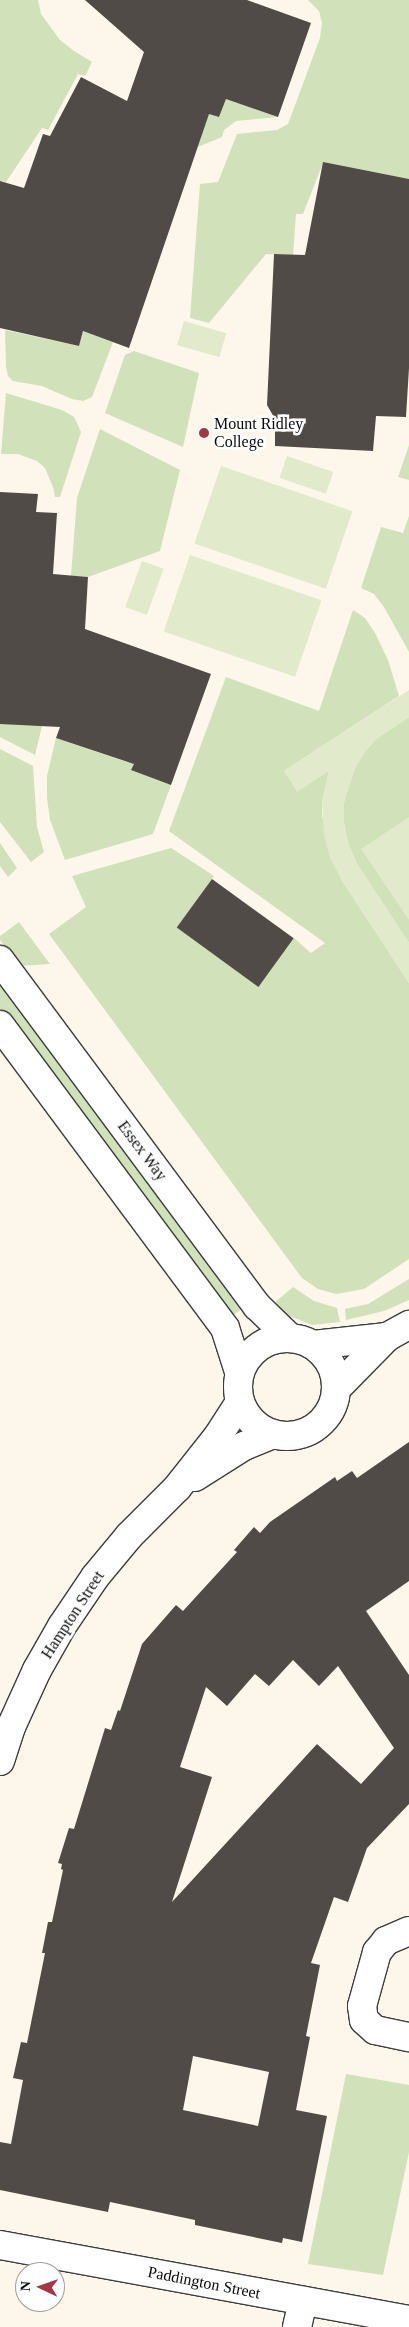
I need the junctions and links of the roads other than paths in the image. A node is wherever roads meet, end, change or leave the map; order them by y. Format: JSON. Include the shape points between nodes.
{"nodes":[{"id":1,"x":0,"y":960,"type":"edge"},
{"id":2,"x":0,"y":1025,"type":"edge"},
{"id":3,"x":398,"y":1331,"type":"edge"},
{"id":4,"x":301,"y":1341,"type":"junction"},
{"id":5,"x":239,"y":1372,"type":"junction"},
{"id":6,"x":336,"y":1389,"type":"junction"},
{"id":7,"x":240,"y":1402,"type":"junction"},
{"id":8,"x":273,"y":1434,"type":"junction"},
{"id":9,"x":177,"y":1488,"type":"junction"},
{"id":10,"x":0,"y":1761,"type":"edge"},
{"id":11,"x":409,"y":1931,"type":"edge"},
{"id":12,"x":409,"y":2038,"type":"edge"},
{"id":13,"x":0,"y":2245,"type":"edge"},
{"id":14,"x":300,"y":2314,"type":"edge"},
{"id":15,"x":409,"y":2320,"type":"edge"}],
"edges":[{"from":1,"to":4,"type":"street","name":"Essex Way","via":[[257,1306]]},
{"from":2,"to":5,"type":"street","via":[[225,1328]]},
{"from":3,"to":4,"type":"street"},
{"from":3,"to":6,"type":"street"},
{"from":4,"to":5,"type":"street","via":[[273,1339],[258,1346]]},
{"from":4,"to":6,"type":"street","via":[[330,1364]]},
{"from":5,"to":7,"type":"street"},
{"from":6,"to":8,"type":"street","via":[[333,1404],[316,1427],[294,1435]]},
{"from":7,"to":8,"type":"street","via":[[252,1422]]},
{"from":7,"to":9,"type":"street","name":"Hampton Street"},
{"from":8,"to":9,"type":"street","name":"Hampton Street","via":[[244,1446]]},
{"from":9,"to":10,"type":"street","name":"Hampton Street","via":[[129,1536],[95,1577],[62,1626],[37,1670],[11,1727]]},
{"from":11,"to":12,"type":"street","via":[[386,1941],[377,1952],[362,2006],[364,2020],[375,2030]]},
{"from":13,"to":14,"type":"street","name":"Paddington Street"},
{"from":14,"to":15,"type":"street","name":"Paddington Street"}]}
